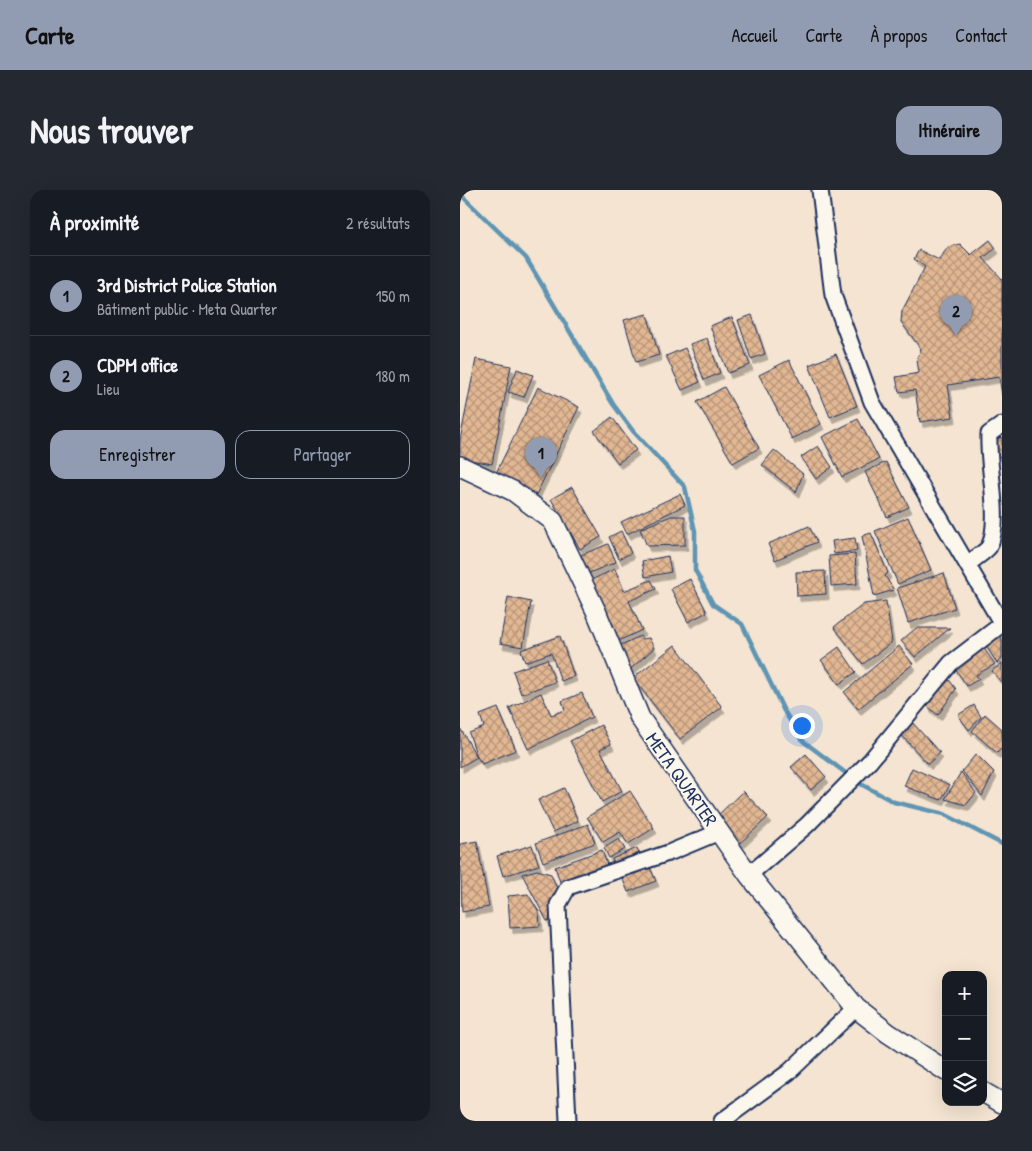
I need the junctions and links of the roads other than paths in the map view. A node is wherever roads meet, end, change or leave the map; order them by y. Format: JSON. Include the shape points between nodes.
{"nodes":[{"id":1,"x":820,"y":190,"type":"edge"},
{"id":2,"x":1002,"y":425,"type":"edge"},
{"id":3,"x":460,"y":466,"type":"edge"},
{"id":4,"x":968,"y":564,"type":"junction"},
{"id":5,"x":1002,"y":624,"type":"edge"},
{"id":6,"x":719,"y":832,"type":"junction"},
{"id":7,"x":749,"y":875,"type":"junction"},
{"id":8,"x":856,"y":1008,"type":"junction"},
{"id":9,"x":942,"y":1068,"type":"edge"},
{"id":10,"x":987,"y":1094,"type":"edge"},
{"id":11,"x":1002,"y":1102,"type":"edge"},
{"id":12,"x":727,"y":1120,"type":"edge"},
{"id":13,"x":568,"y":1121,"type":"edge"}],
"edges":[{"from":1,"to":4,"type":"street","via":[[833,294],[872,402]]},
{"from":2,"to":4,"type":"street","via":[[989,434],[988,448],[997,497],[999,523],[996,537]]},
{"from":3,"to":6,"type":"main road","name":"META QUARTER","via":[[514,491],[553,521],[596,611],[640,718]]},
{"from":4,"to":5,"type":"street"},
{"from":5,"to":7,"type":"street","via":[[951,662],[870,761],[807,825]]},
{"from":6,"to":7,"type":"main road","name":"META QUARTER"},
{"from":6,"to":13,"type":"street","via":[[568,887],[563,894],[558,904]]},
{"from":7,"to":8,"type":"main road","name":"META QUARTER"},
{"from":8,"to":9,"type":"main road","name":"META QUARTER"},
{"from":8,"to":12,"type":"street","via":[[789,1072]]},
{"from":10,"to":11,"type":"main road"}]}
